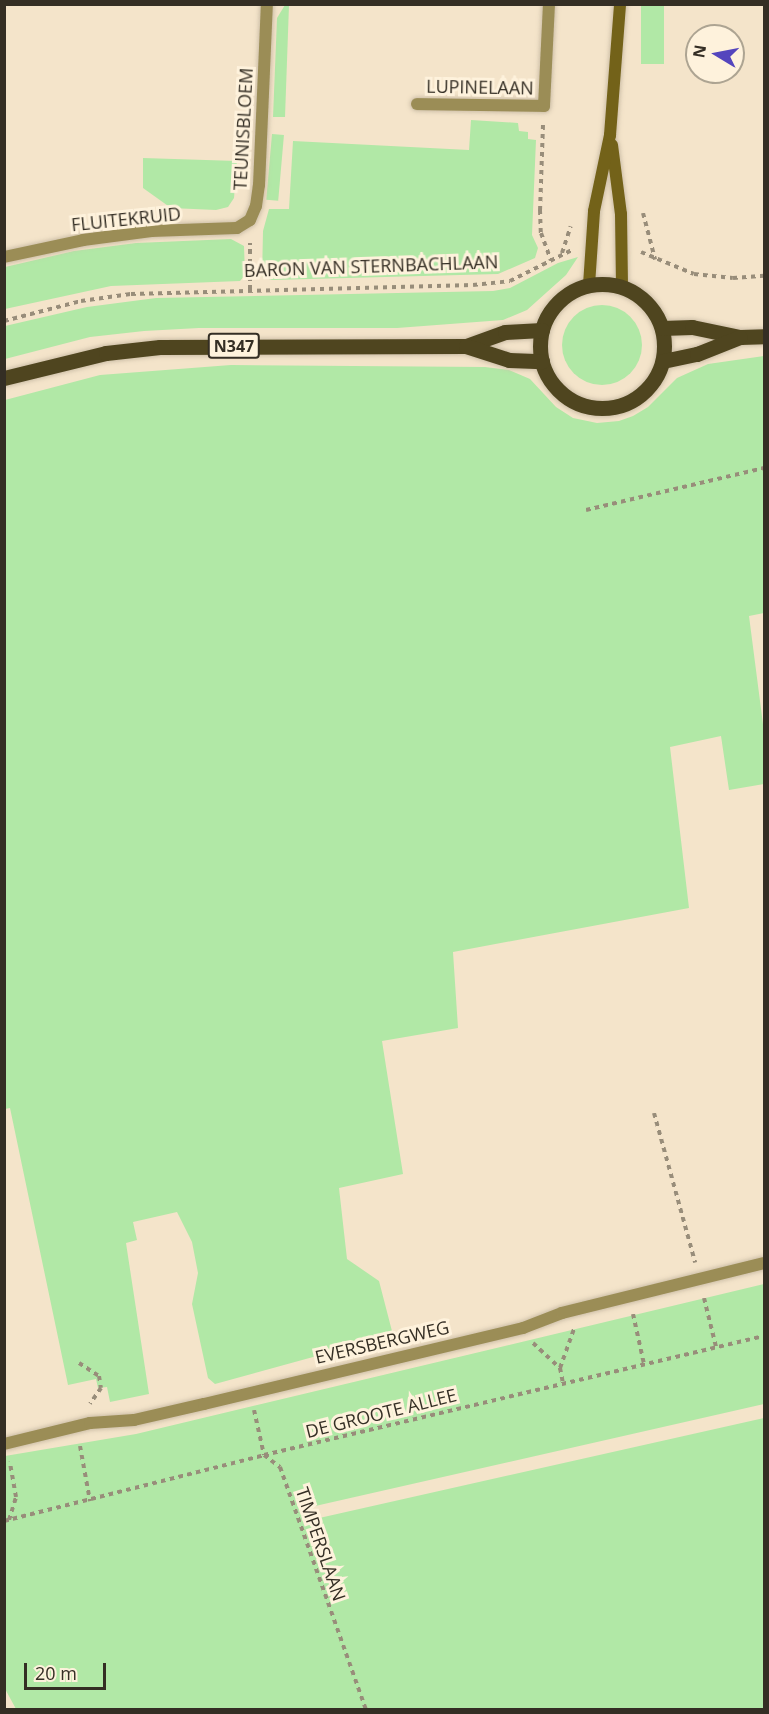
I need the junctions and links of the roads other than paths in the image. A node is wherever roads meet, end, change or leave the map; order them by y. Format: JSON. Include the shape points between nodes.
{"nodes":[{"id":1,"x":267,"y":4,"type":"edge"},
{"id":2,"x":549,"y":4,"type":"edge"},
{"id":3,"x":620,"y":4,"type":"edge"},
{"id":4,"x":417,"y":104,"type":"dead end"},
{"id":5,"x":610,"y":135,"type":"junction"},
{"id":6,"x":250,"y":220,"type":"joint"},
{"id":7,"x":4,"y":256,"type":"edge"},
{"id":8,"x":589,"y":285,"type":"junction"},
{"id":9,"x":622,"y":287,"type":"junction"},
{"id":10,"x":662,"y":328,"type":"junction"},
{"id":11,"x":542,"y":330,"type":"junction"},
{"id":12,"x":765,"y":336,"type":"edge"},
{"id":13,"x":740,"y":337,"type":"junction"},
{"id":14,"x":466,"y":346,"type":"junction"},
{"id":15,"x":542,"y":360,"type":"junction"},
{"id":16,"x":663,"y":361,"type":"junction"},
{"id":17,"x":4,"y":378,"type":"edge"},
{"id":18,"x":765,"y":1263,"type":"edge"},
{"id":19,"x":5,"y":1444,"type":"edge"}],
"edges":[{"from":1,"to":6,"type":"street","name":"TEUNISBLOEM","via":[[259,185]]},
{"from":2,"to":4,"type":"street","name":"LUPINELAAN","via":[[544,106]]},
{"from":3,"to":5,"type":"street"},
{"from":5,"to":8,"type":"street","via":[[594,212]]},
{"from":5,"to":9,"type":"street","via":[[621,214]]},
{"from":6,"to":7,"type":"street","name":"FLUITEKRUID","via":[[237,228],[151,231]]},
{"from":8,"to":9,"type":"main road"},
{"from":8,"to":11,"type":"main road","via":[[565,296]]},
{"from":9,"to":10,"type":"main road","via":[[642,299]]},
{"from":10,"to":13,"type":"main road","via":[[692,327]]},
{"from":10,"to":16,"type":"main road"},
{"from":11,"to":14,"type":"main road","number":"N347","via":[[505,332]]},
{"from":11,"to":15,"type":"main road"},
{"from":12,"to":13,"type":"main road"},
{"from":13,"to":16,"type":"main road","via":[[698,354]]},
{"from":14,"to":15,"type":"main road","number":"N347","via":[[508,360]]},
{"from":14,"to":17,"type":"main road","number":"N347","via":[[160,347],[106,353]]},
{"from":15,"to":16,"type":"main road","via":[[547,375],[567,397],[595,408],[624,404],[638,397],[657,375]]},
{"from":18,"to":19,"type":"street","name":"EVERSBERGWEG","via":[[582,1308],[523,1328],[134,1420],[108,1420]]}]}
